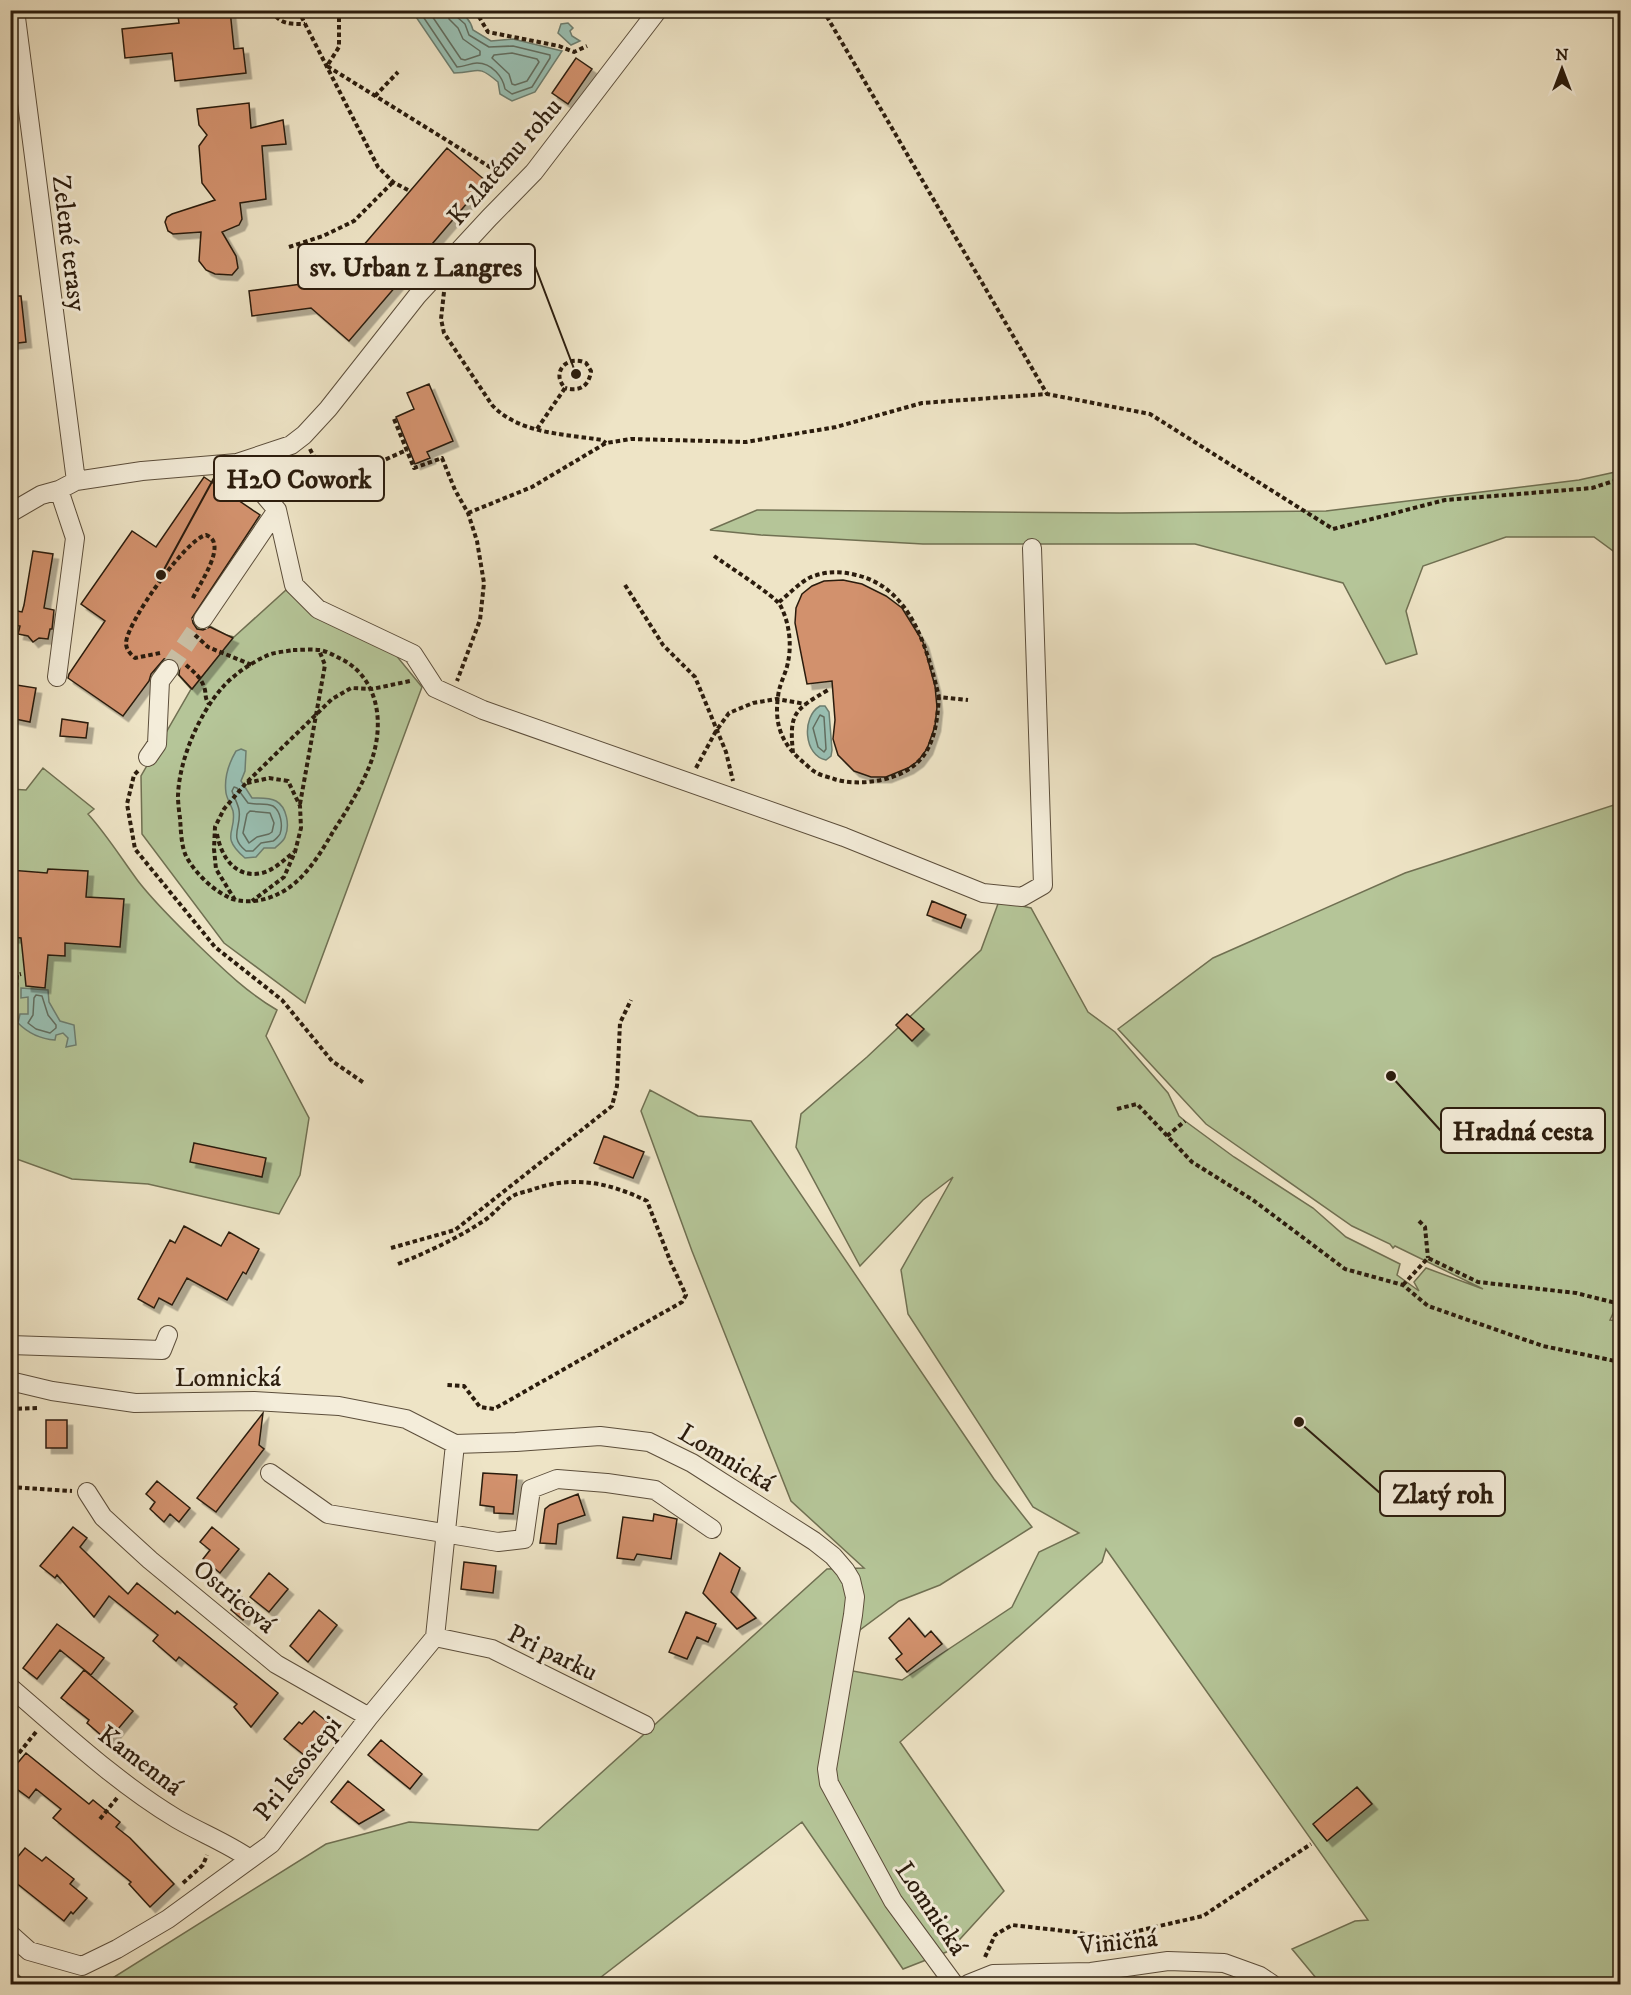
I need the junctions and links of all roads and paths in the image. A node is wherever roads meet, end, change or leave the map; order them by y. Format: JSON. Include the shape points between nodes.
{"nodes":[{"id":1,"x":15,"y":10,"type":"edge"},
{"id":2,"x":272,"y":10,"type":"edge"},
{"id":3,"x":298,"y":10,"type":"edge"},
{"id":4,"x":339,"y":10,"type":"edge"},
{"id":5,"x":658,"y":10,"type":"edge"},
{"id":6,"x":823,"y":10,"type":"edge"},
{"id":7,"x":477,"y":11,"type":"edge"},
{"id":8,"x":305,"y":24,"type":"junction"},
{"id":9,"x":587,"y":46,"type":"dead end"},
{"id":10,"x":327,"y":66,"type":"junction"},
{"id":11,"x":398,"y":72,"type":"dead end"},
{"id":12,"x":375,"y":96,"type":"junction"},
{"id":13,"x":393,"y":182,"type":"junction"},
{"id":14,"x":519,"y":187,"type":"junction"},
{"id":15,"x":408,"y":190,"type":"dead end"},
{"id":16,"x":289,"y":247,"type":"dead end"},
{"id":17,"x":435,"y":276,"type":"junction"},
{"id":18,"x":565,"y":388,"type":"junction"},
{"id":19,"x":1047,"y":394,"type":"junction"},
{"id":20,"x":394,"y":419,"type":"dead end"},
{"id":21,"x":537,"y":429,"type":"junction"},
{"id":22,"x":606,"y":443,"type":"junction"},
{"id":23,"x":407,"y":450,"type":"junction"},
{"id":24,"x":315,"y":460,"type":"dead end"},
{"id":25,"x":237,"y":463,"type":"junction"},
{"id":26,"x":1620,"y":479,"type":"edge"},
{"id":27,"x":76,"y":482,"type":"junction"},
{"id":28,"x":59,"y":490,"type":"junction"},
{"id":29,"x":277,"y":510,"type":"junction"},
{"id":30,"x":10,"y":513,"type":"edge"},
{"id":31,"x":468,"y":513,"type":"junction"},
{"id":32,"x":1032,"y":548,"type":"dead end"},
{"id":33,"x":714,"y":556,"type":"dead end"},
{"id":34,"x":625,"y":585,"type":"dead end"},
{"id":35,"x":778,"y":602,"type":"junction"},
{"id":36,"x":203,"y":619,"type":"tunnel mouth"},
{"id":37,"x":318,"y":650,"type":"junction"},
{"id":38,"x":169,"y":669,"type":"tunnel mouth"},
{"id":39,"x":57,"y":677,"type":"dead end"},
{"id":40,"x":428,"y":678,"type":"junction"},
{"id":41,"x":372,"y":688,"type":"junction"},
{"id":42,"x":828,"y":690,"type":"dead end"},
{"id":43,"x":451,"y":695,"type":"junction"},
{"id":44,"x":939,"y":697,"type":"junction"},
{"id":45,"x":777,"y":699,"type":"junction"},
{"id":46,"x":968,"y":700,"type":"dead end"},
{"id":47,"x":805,"y":704,"type":"junction"},
{"id":48,"x":316,"y":716,"type":"junction"},
{"id":49,"x":716,"y":731,"type":"junction"},
{"id":50,"x":793,"y":754,"type":"junction"},
{"id":51,"x":148,"y":757,"type":"joint"},
{"id":52,"x":688,"y":782,"type":"junction"},
{"id":53,"x":246,"y":783,"type":"junction"},
{"id":54,"x":738,"y":800,"type":"junction"},
{"id":55,"x":300,"y":806,"type":"junction"},
{"id":56,"x":215,"y":827,"type":"junction"},
{"id":57,"x":295,"y":852,"type":"junction"},
{"id":58,"x":236,"y":900,"type":"junction"},
{"id":59,"x":252,"y":901,"type":"junction"},
{"id":60,"x":21,"y":974,"type":"dead end"},
{"id":61,"x":10,"y":988,"type":"edge"},
{"id":62,"x":16,"y":991,"type":"junction"},
{"id":63,"x":631,"y":1000,"type":"dead end"},
{"id":64,"x":14,"y":1017,"type":"dead end"},
{"id":65,"x":364,"y":1083,"type":"dead end"},
{"id":66,"x":1117,"y":1109,"type":"dead end"},
{"id":67,"x":1185,"y":1121,"type":"dead end"},
{"id":68,"x":1167,"y":1136,"type":"junction"},
{"id":69,"x":1419,"y":1221,"type":"dead end"},
{"id":70,"x":392,"y":1248,"type":"dead end"},
{"id":71,"x":1428,"y":1258,"type":"junction"},
{"id":72,"x":398,"y":1264,"type":"dead end"},
{"id":73,"x":1403,"y":1285,"type":"junction"},
{"id":74,"x":1620,"y":1304,"type":"edge"},
{"id":75,"x":168,"y":1335,"type":"dead end"},
{"id":76,"x":10,"y":1345,"type":"edge"},
{"id":77,"x":1620,"y":1362,"type":"edge"},
{"id":78,"x":10,"y":1381,"type":"edge"},
{"id":79,"x":447,"y":1385,"type":"dead end"},
{"id":80,"x":455,"y":1444,"type":"junction"},
{"id":81,"x":270,"y":1473,"type":"dead end"},
{"id":82,"x":10,"y":1486,"type":"edge"},
{"id":83,"x":87,"y":1492,"type":"joint"},
{"id":84,"x":712,"y":1529,"type":"dead end"},
{"id":85,"x":445,"y":1532,"type":"junction"},
{"id":86,"x":435,"y":1637,"type":"junction"},
{"id":87,"x":10,"y":1688,"type":"edge"},
{"id":88,"x":369,"y":1717,"type":"junction"},
{"id":89,"x":47,"y":1718,"type":"junction"},
{"id":90,"x":645,"y":1725,"type":"dead end"},
{"id":91,"x":19,"y":1752,"type":"dead end"},
{"id":92,"x":127,"y":1785,"type":"junction"},
{"id":93,"x":100,"y":1818,"type":"dead end"},
{"id":94,"x":215,"y":1838,"type":"junction"},
{"id":95,"x":1311,"y":1845,"type":"dead end"},
{"id":96,"x":250,"y":1859,"type":"junction"},
{"id":97,"x":179,"y":1888,"type":"dead end"},
{"id":98,"x":10,"y":1934,"type":"edge"},
{"id":99,"x":973,"y":1982,"type":"edge"},
{"id":100,"x":954,"y":1984,"type":"edge"},
{"id":101,"x":1272,"y":1984,"type":"edge"}],
"edges":[{"from":1,"to":27,"type":"street","name":"Zelené terasy"},
{"from":2,"to":8,"type":"path","via":[[286,24]]},
{"from":3,"to":8,"type":"path"},
{"from":4,"to":10,"type":"path","via":[[339,47]]},
{"from":5,"to":14,"type":"street","name":"K zlatému rohu","via":[[569,129]]},
{"from":6,"to":19,"type":"path"},
{"from":7,"to":9,"type":"path","via":[[488,32],[574,52]]},
{"from":8,"to":10,"type":"path"},
{"from":10,"to":12,"type":"path"},
{"from":10,"to":13,"type":"path","via":[[378,167]]},
{"from":11,"to":12,"type":"path"},
{"from":12,"to":14,"type":"path"},
{"from":13,"to":15,"type":"path"},
{"from":13,"to":16,"type":"path","via":[[354,221],[323,237]]},
{"from":14,"to":17,"type":"street","name":"K zlatému rohu"},
{"from":17,"to":21,"type":"path","via":[[444,292],[442,326],[447,340],[500,414]]},
{"from":17,"to":25,"type":"street","name":"K zlatému rohu","via":[[304,435],[291,445]]},
{"from":18,"to":18,"type":"path","via":[[560,377],[562,365],[574,359],[586,363],[591,371],[588,384],[573,390]]},
{"from":18,"to":21,"type":"path"},
{"from":19,"to":22,"type":"path","via":[[922,403],[836,427],[746,442],[631,439]]},
{"from":19,"to":26,"type":"path","via":[[1150,414],[1333,529],[1445,500],[1592,488]]},
{"from":20,"to":23,"type":"path"},
{"from":21,"to":22,"type":"path"},
{"from":22,"to":31,"type":"path","via":[[532,487]]},
{"from":23,"to":24,"type":"path","via":[[342,475],[322,468]]},
{"from":23,"to":31,"type":"path","via":[[414,468],[442,458]]},
{"from":25,"to":27,"type":"street","name":"K zlatému rohu","via":[[142,471]]},
{"from":25,"to":29,"type":"street"},
{"from":27,"to":28,"type":"street","name":"K zlatému rohu"},
{"from":28,"to":30,"type":"street","name":"K zlatému rohu","via":[[41,495]]},
{"from":28,"to":39,"type":"street","via":[[75,538]]},
{"from":29,"to":36,"type":"street"},
{"from":29,"to":40,"type":"street","via":[[294,585],[318,609],[413,654]]},
{"from":31,"to":43,"type":"path","via":[[483,583],[481,611]]},
{"from":32,"to":54,"type":"street","via":[[1043,885],[1022,897],[983,893],[844,837]]},
{"from":33,"to":35,"type":"path"},
{"from":34,"to":49,"type":"path","via":[[663,645],[695,677]]},
{"from":35,"to":44,"type":"path","via":[[810,578],[830,571],[871,578],[906,608],[922,638]]},
{"from":35,"to":45,"type":"path","via":[[788,625],[788,663]]},
{"from":37,"to":41,"type":"path","via":[[358,669]]},
{"from":37,"to":48,"type":"path","via":[[325,665]]},
{"from":37,"to":58,"type":"path","via":[[268,655],[234,676],[209,705],[188,751],[178,795],[180,834],[186,857],[217,892]]},
{"from":38,"to":51,"type":"street","via":[[160,681],[158,744]]},
{"from":40,"to":41,"type":"path"},
{"from":40,"to":43,"type":"street","via":[[435,688]]},
{"from":41,"to":48,"type":"path","via":[[351,688],[332,699]]},
{"from":41,"to":59,"type":"path","via":[[377,736],[371,762],[351,803],[302,877],[279,894]]},
{"from":42,"to":47,"type":"path"},
{"from":43,"to":52,"type":"street","via":[[503,718]]},
{"from":44,"to":46,"type":"path"},
{"from":44,"to":50,"type":"path","via":[[937,726],[927,751],[918,763],[898,776],[844,782],[816,773]]},
{"from":45,"to":47,"type":"path"},
{"from":45,"to":49,"type":"path","via":[[729,713]]},
{"from":45,"to":50,"type":"path","via":[[782,738]]},
{"from":47,"to":50,"type":"path","via":[[793,718]]},
{"from":48,"to":53,"type":"path"},
{"from":48,"to":55,"type":"path"},
{"from":49,"to":52,"type":"path"},
{"from":49,"to":54,"type":"path","via":[[726,752]]},
{"from":51,"to":65,"type":"path","via":[[134,775],[127,804],[135,849],[215,947],[282,1000],[332,1061]]},
{"from":52,"to":54,"type":"street"},
{"from":53,"to":55,"type":"path","via":[[269,778],[288,781]]},
{"from":53,"to":56,"type":"path","via":[[224,809]]},
{"from":55,"to":57,"type":"path","via":[[301,828]]},
{"from":56,"to":57,"type":"path","via":[[220,849],[232,866],[244,873],[261,873]]},
{"from":56,"to":58,"type":"path","via":[[216,869]]},
{"from":57,"to":59,"type":"path","via":[[284,878]]},
{"from":58,"to":59,"type":"path"},
{"from":60,"to":62,"type":"path","via":[[17,975]]},
{"from":61,"to":62,"type":"path"},
{"from":62,"to":64,"type":"path"},
{"from":63,"to":70,"type":"path","via":[[620,1023],[612,1107],[455,1230]]},
{"from":66,"to":68,"type":"path","via":[[1137,1104]]},
{"from":67,"to":68,"type":"path"},
{"from":68,"to":73,"type":"path","via":[[1192,1162],[1252,1200],[1346,1269]]},
{"from":69,"to":71,"type":"path","via":[[1425,1227]]},
{"from":71,"to":73,"type":"path"},
{"from":71,"to":74,"type":"path","via":[[1478,1282],[1576,1293]]},
{"from":72,"to":79,"type":"path","via":[[439,1247],[485,1220],[513,1196],[549,1183],[601,1183],[647,1201],[686,1295],[682,1302],[494,1409],[480,1407],[464,1386]]},
{"from":73,"to":77,"type":"path","via":[[1428,1306],[1543,1346]]},
{"from":75,"to":76,"type":"street","via":[[162,1350]]},
{"from":78,"to":80,"type":"street","name":"Lomnická","via":[[135,1403],[254,1401],[339,1406],[406,1419]]},
{"from":80,"to":85,"type":"street"},
{"from":80,"to":100,"type":"street","name":"Lomnická","via":[[600,1436],[649,1442],[692,1462],[833,1556],[851,1580],[855,1597],[827,1769],[829,1783],[893,1901]]},
{"from":81,"to":85,"type":"street","via":[[328,1514]]},
{"from":82,"to":83,"type":"path"},
{"from":83,"to":88,"type":"street","name":"Ostricová","via":[[103,1517],[150,1560],[276,1664]]},
{"from":84,"to":85,"type":"street","via":[[655,1490],[557,1479],[531,1489],[524,1539],[498,1542]]},
{"from":85,"to":86,"type":"street"},
{"from":86,"to":88,"type":"street","name":"Pri lesostepi"},
{"from":86,"to":90,"type":"street","name":"Pri parku","via":[[492,1649]]},
{"from":87,"to":89,"type":"street","name":"Kamenná"},
{"from":88,"to":96,"type":"street","name":"Pri lesostepi","via":[[271,1844]]},
{"from":89,"to":91,"type":"path"},
{"from":89,"to":92,"type":"street","name":"Kamenná"},
{"from":92,"to":93,"type":"path"},
{"from":92,"to":94,"type":"street","name":"Kamenná","via":[[177,1819]]},
{"from":94,"to":96,"type":"street","name":"Kamenná"},
{"from":94,"to":97,"type":"path","via":[[203,1865]]},
{"from":95,"to":99,"type":"path","via":[[1203,1916],[1107,1938],[1012,1925],[995,1935]]},
{"from":96,"to":98,"type":"street","name":"Pri lesostepi","via":[[168,1919],[82,1966],[29,1951]]},
{"from":99,"to":101,"type":"street","name":"Viničná","via":[[993,1974],[1091,1972],[1168,1960],[1224,1963]]}]}
